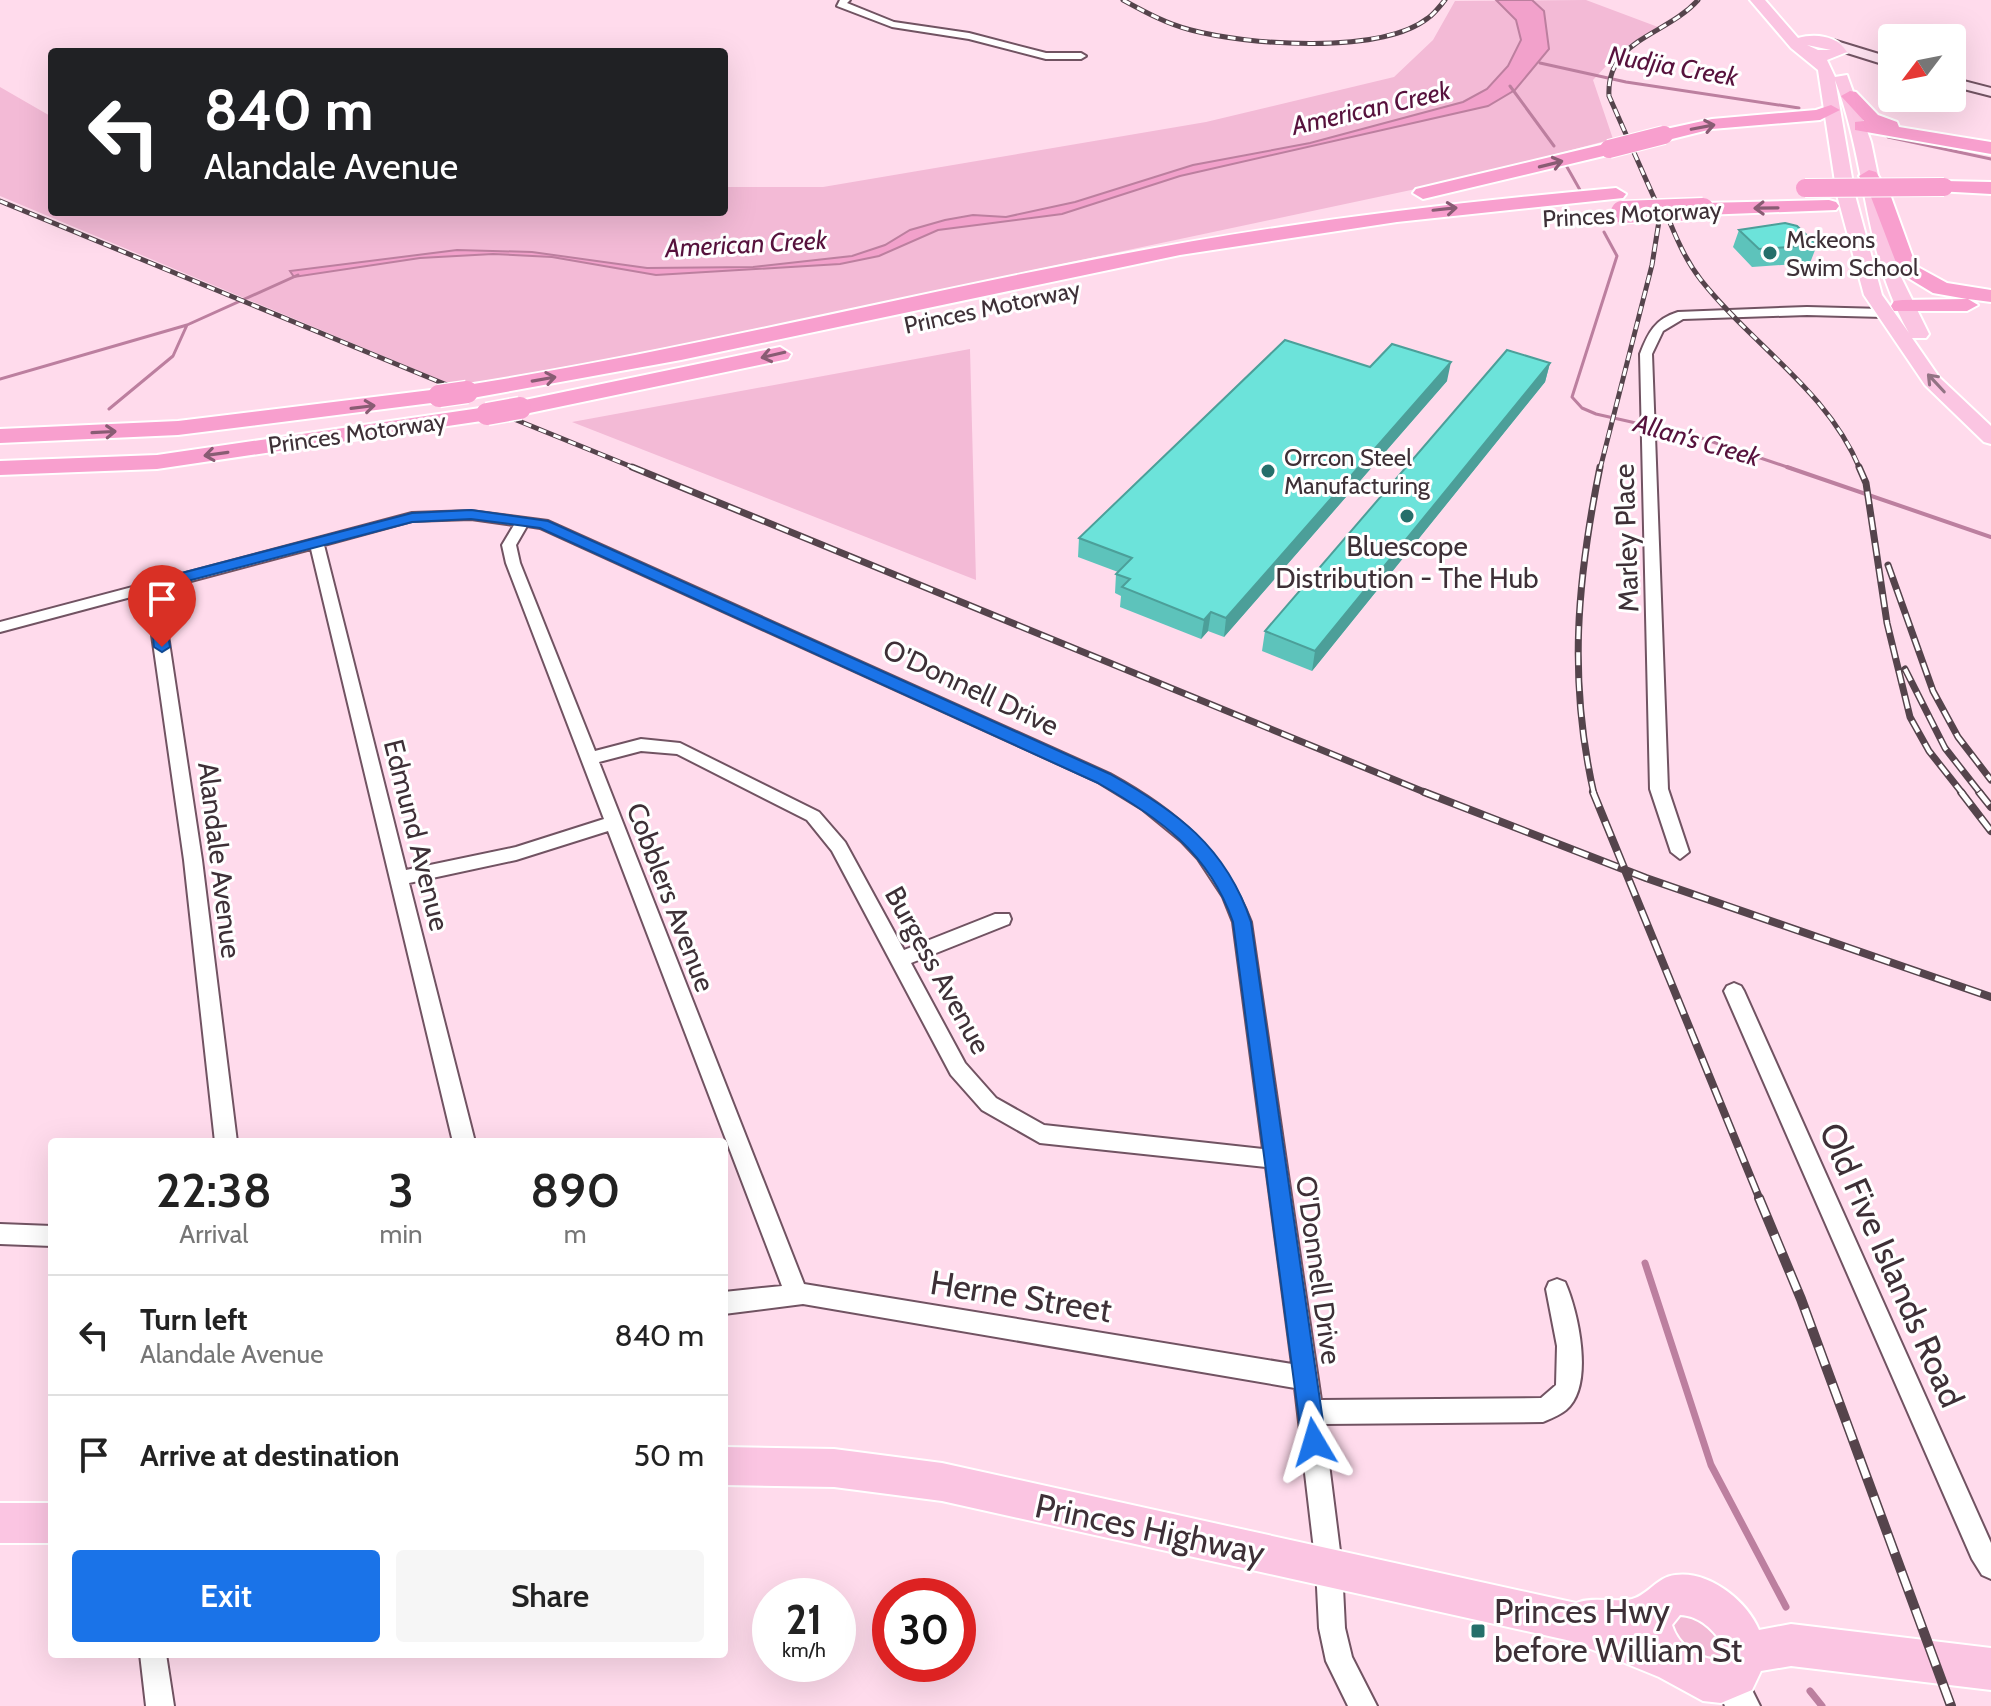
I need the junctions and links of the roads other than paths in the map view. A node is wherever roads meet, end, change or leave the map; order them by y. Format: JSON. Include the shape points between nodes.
{"nodes":[{"id":1,"x":846,"y":0,"type":"edge"},
{"id":2,"x":1757,"y":0,"type":"edge"},
{"id":3,"x":1774,"y":0,"type":"edge"},
{"id":4,"x":1798,"y":48,"type":"junction"},
{"id":5,"x":1835,"y":49,"type":"junction"},
{"id":6,"x":1081,"y":56,"type":"dead end"},
{"id":7,"x":1878,"y":60,"type":"edge"},
{"id":8,"x":1966,"y":86,"type":"edge"},
{"id":9,"x":1991,"y":92,"type":"edge"},
{"id":10,"x":1850,"y":96,"type":"junction"},
{"id":11,"x":1843,"y":123,"type":"junction"},
{"id":12,"x":1937,"y":137,"type":"junction"},
{"id":13,"x":1991,"y":148,"type":"edge"},
{"id":14,"x":1868,"y":170,"type":"junction"},
{"id":15,"x":1991,"y":188,"type":"edge"},
{"id":16,"x":1699,"y":200,"type":"junction"},
{"id":17,"x":1619,"y":203,"type":"junction"},
{"id":18,"x":1963,"y":203,"type":"edge"},
{"id":19,"x":1037,"y":276,"type":"junction"},
{"id":20,"x":1991,"y":296,"type":"edge"},
{"id":21,"x":1991,"y":305,"type":"edge"},
{"id":22,"x":1892,"y":309,"type":"junction"},
{"id":23,"x":1991,"y":312,"type":"edge"},
{"id":24,"x":1991,"y":415,"type":"edge"},
{"id":25,"x":0,"y":436,"type":"edge"},
{"id":26,"x":1991,"y":438,"type":"edge"},
{"id":27,"x":0,"y":468,"type":"edge"},
{"id":28,"x":523,"y":521,"type":"junction"},
{"id":29,"x":316,"y":541,"type":"junction"},
{"id":30,"x":153,"y":586,"type":"junction"},
{"id":31,"x":0,"y":627,"type":"edge"},
{"id":32,"x":588,"y":759,"type":"junction"},
{"id":33,"x":612,"y":823,"type":"junction"},
{"id":34,"x":1680,"y":852,"type":"dead end"},
{"id":35,"x":399,"y":878,"type":"junction"},
{"id":36,"x":1002,"y":919,"type":"dead end"},
{"id":37,"x":900,"y":960,"type":"junction"},
{"id":38,"x":1734,"y":991,"type":"dead end"},
{"id":39,"x":226,"y":1138,"type":"edge"},
{"id":40,"x":463,"y":1138,"type":"edge"},
{"id":41,"x":1275,"y":1159,"type":"junction"},
{"id":42,"x":0,"y":1234,"type":"edge"},
{"id":43,"x":48,"y":1236,"type":"edge"},
{"id":44,"x":1557,"y":1289,"type":"dead end"},
{"id":45,"x":797,"y":1295,"type":"junction"},
{"id":46,"x":728,"y":1303,"type":"edge"},
{"id":47,"x":1306,"y":1378,"type":"junction"},
{"id":48,"x":1310,"y":1412,"type":"junction"},
{"id":49,"x":728,"y":1466,"type":"edge"},
{"id":50,"x":0,"y":1523,"type":"edge"},
{"id":51,"x":48,"y":1523,"type":"edge"},
{"id":52,"x":1991,"y":1566,"type":"edge"},
{"id":53,"x":1329,"y":1567,"type":"junction"},
{"id":54,"x":1655,"y":1614,"type":"junction"},
{"id":55,"x":1571,"y":1621,"type":"junction"},
{"id":56,"x":154,"y":1658,"type":"edge"},
{"id":57,"x":1663,"y":1658,"type":"junction"},
{"id":58,"x":1991,"y":1669,"type":"edge"},
{"id":59,"x":1729,"y":1676,"type":"edge"},
{"id":60,"x":160,"y":1706,"type":"edge"},
{"id":61,"x":1363,"y":1706,"type":"edge"}],
"edges":[{"from":1,"to":6,"type":"street","via":[[840,4],[892,24],[1046,56]]},
{"from":2,"to":4,"type":"main road"},
{"from":3,"to":5,"type":"main road","via":[[1799,27]]},
{"from":4,"to":5,"type":"main road"},
{"from":4,"to":11,"type":"main road","via":[[1825,68]]},
{"from":5,"to":7,"type":"main road"},
{"from":5,"to":10,"type":"main road"},
{"from":8,"to":9,"type":"main road"},
{"from":10,"to":11,"type":"main road"},
{"from":10,"to":12,"type":"highway","via":[[1877,122]]},
{"from":11,"to":12,"type":"highway"},
{"from":11,"to":14,"type":"main road"},
{"from":19,"to":11,"type":"highway","one_way":true,"bridge":true,"via":[[1505,176],[1664,135],[1742,121]]},
{"from":11,"to":22,"type":"main road","via":[[1846,195],[1859,254]]},
{"from":12,"to":13,"type":"highway"},
{"from":14,"to":20,"type":"highway","via":[[1907,269],[1941,288]]},
{"from":14,"to":22,"type":"main road"},
{"from":15,"to":18,"type":"highway","name":"Princes Motorway"},
{"from":16,"to":17,"type":"highway","name":"Princes Motorway","bridge":true},
{"from":18,"to":16,"type":"highway","name":"Princes Motorway","one_way":true,"via":[[1829,206]]},
{"from":16,"to":18,"type":"highway","name":"Princes Motorway","bridge":true,"via":[[1805,188]]},
{"from":19,"to":17,"type":"highway","name":"Princes Motorway","one_way":true,"via":[[1346,221],[1505,202]]},
{"from":17,"to":27,"type":"highway","name":"Princes Motorway","one_way":true,"bridge":true,"via":[[1198,264],[487,414],[157,462]]},
{"from":25,"to":19,"type":"highway","name":"Princes Motorway","one_way":true,"bridge":true,"via":[[178,428],[467,392],[612,367]]},
{"from":21,"to":22,"type":"highway"},
{"from":22,"to":23,"type":"highway"},
{"from":22,"to":24,"type":"main road"},
{"from":26,"to":22,"type":"main road","one_way":true,"via":[[1932,381]]},
{"from":22,"to":34,"type":"street","name":"Marley Place","via":[[1667,319],[1657,326],[1646,354],[1659,789]]},
{"from":28,"to":29,"type":"street","name":"O'Donnell Drive","via":[[471,515],[412,517]]},
{"from":28,"to":32,"type":"street","name":"Cobblers Avenue","via":[[509,545],[513,563]]},
{"from":28,"to":41,"type":"street","name":"O'Donnell Drive","via":[[563,531],[1090,772],[1170,819],[1219,874],[1242,922]]},
{"from":29,"to":30,"type":"street","name":"O'Donnell Drive"},
{"from":29,"to":35,"type":"street","name":"Edmund Avenue"},
{"from":30,"to":31,"type":"street","name":"O'Donnell Drive"},
{"from":30,"to":39,"type":"street","name":"Alandale Avenue"},
{"from":32,"to":33,"type":"street","name":"Cobblers Avenue"},
{"from":32,"to":37,"type":"street","name":"Burgess Avenue","via":[[641,745],[680,749],[813,816],[839,847]]},
{"from":33,"to":35,"type":"street","via":[[516,853]]},
{"from":33,"to":45,"type":"street","name":"Cobblers Avenue"},
{"from":35,"to":40,"type":"street","name":"Edmund Avenue"},
{"from":36,"to":37,"type":"street"},
{"from":37,"to":41,"type":"street","name":"Burgess Avenue","via":[[958,1069],[989,1104],[1040,1134]]},
{"from":38,"to":52,"type":"street","name":"Old Five Islands Road"},
{"from":41,"to":47,"type":"street","name":"O'Donnell Drive"},
{"from":42,"to":43,"type":"street"},
{"from":44,"to":48,"type":"street","via":[[1570,1379],[1561,1399],[1543,1410]]},
{"from":45,"to":46,"type":"street","name":"Herne Street"},
{"from":45,"to":47,"type":"street","name":"Herne Street"},
{"from":47,"to":48,"type":"street","name":"O'Donnell Drive"},
{"from":48,"to":53,"type":"street","name":"O'Donnell Drive"},
{"from":49,"to":53,"type":"main road","name":"Princes Highway","via":[[834,1468],[942,1482]]},
{"from":50,"to":51,"type":"main road"},
{"from":53,"to":55,"type":"main road","name":"Princes Highway"},
{"from":53,"to":61,"type":"street","name":"O'Donnell Drive","via":[[1339,1661]]},
{"from":54,"to":55,"type":"main road","name":"Princes Highway","via":[[1624,1621]]},
{"from":54,"to":57,"type":"main road","via":[[1653,1636]]},
{"from":54,"to":59,"type":"main road","via":[[1666,1599],[1695,1595],[1717,1605]]},
{"from":55,"to":57,"type":"main road","name":"Princes Highway"},
{"from":56,"to":60,"type":"street"},
{"from":57,"to":59,"type":"main road","via":[[1681,1676]]},
{"from":58,"to":59,"type":"main road","via":[[1791,1645]]}]}
